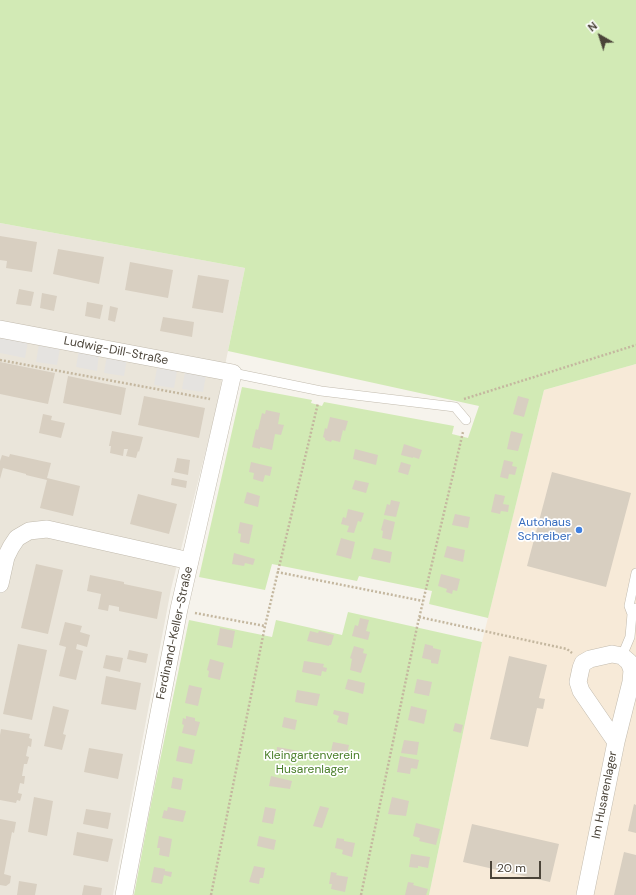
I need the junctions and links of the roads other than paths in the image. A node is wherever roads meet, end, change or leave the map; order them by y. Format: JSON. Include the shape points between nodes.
{"nodes":[{"id":1,"x":0,"y":329,"type":"edge"},
{"id":2,"x":233,"y":373,"type":"junction"},
{"id":3,"x":466,"y":420,"type":"dead end"},
{"id":4,"x":190,"y":561,"type":"junction"},
{"id":5,"x":636,"y":573,"type":"edge"},
{"id":6,"x":0,"y":584,"type":"edge"},
{"id":7,"x":634,"y":611,"type":"edge"},
{"id":8,"x":629,"y":657,"type":"edge"},
{"id":9,"x":616,"y":742,"type":"junction"},
{"id":10,"x":124,"y":895,"type":"edge"},
{"id":11,"x":585,"y":895,"type":"edge"}],
"edges":[{"from":1,"to":2,"type":"street","name":"Ludwig-Dill-Straße"},
{"from":2,"to":3,"type":"lane","via":[[321,391],[455,407]]},
{"from":2,"to":4,"type":"street","name":"Ferdinand-Keller-Straße"},
{"from":4,"to":6,"type":"street","via":[[47,529],[30,530],[17,538],[11,547]]},
{"from":4,"to":10,"type":"street","name":"Ferdinand-Keller-Straße"},
{"from":5,"to":7,"type":"lane","via":[[629,606]]},
{"from":7,"to":8,"type":"lane"},
{"from":8,"to":9,"type":"street","name":"Im Husarenlager","via":[[631,682]]},
{"from":8,"to":9,"type":"street","name":"Im Husarenlager","via":[[612,654],[590,659],[580,668],[578,682],[581,691]]},
{"from":9,"to":11,"type":"street","name":"Im Husarenlager"}]}
